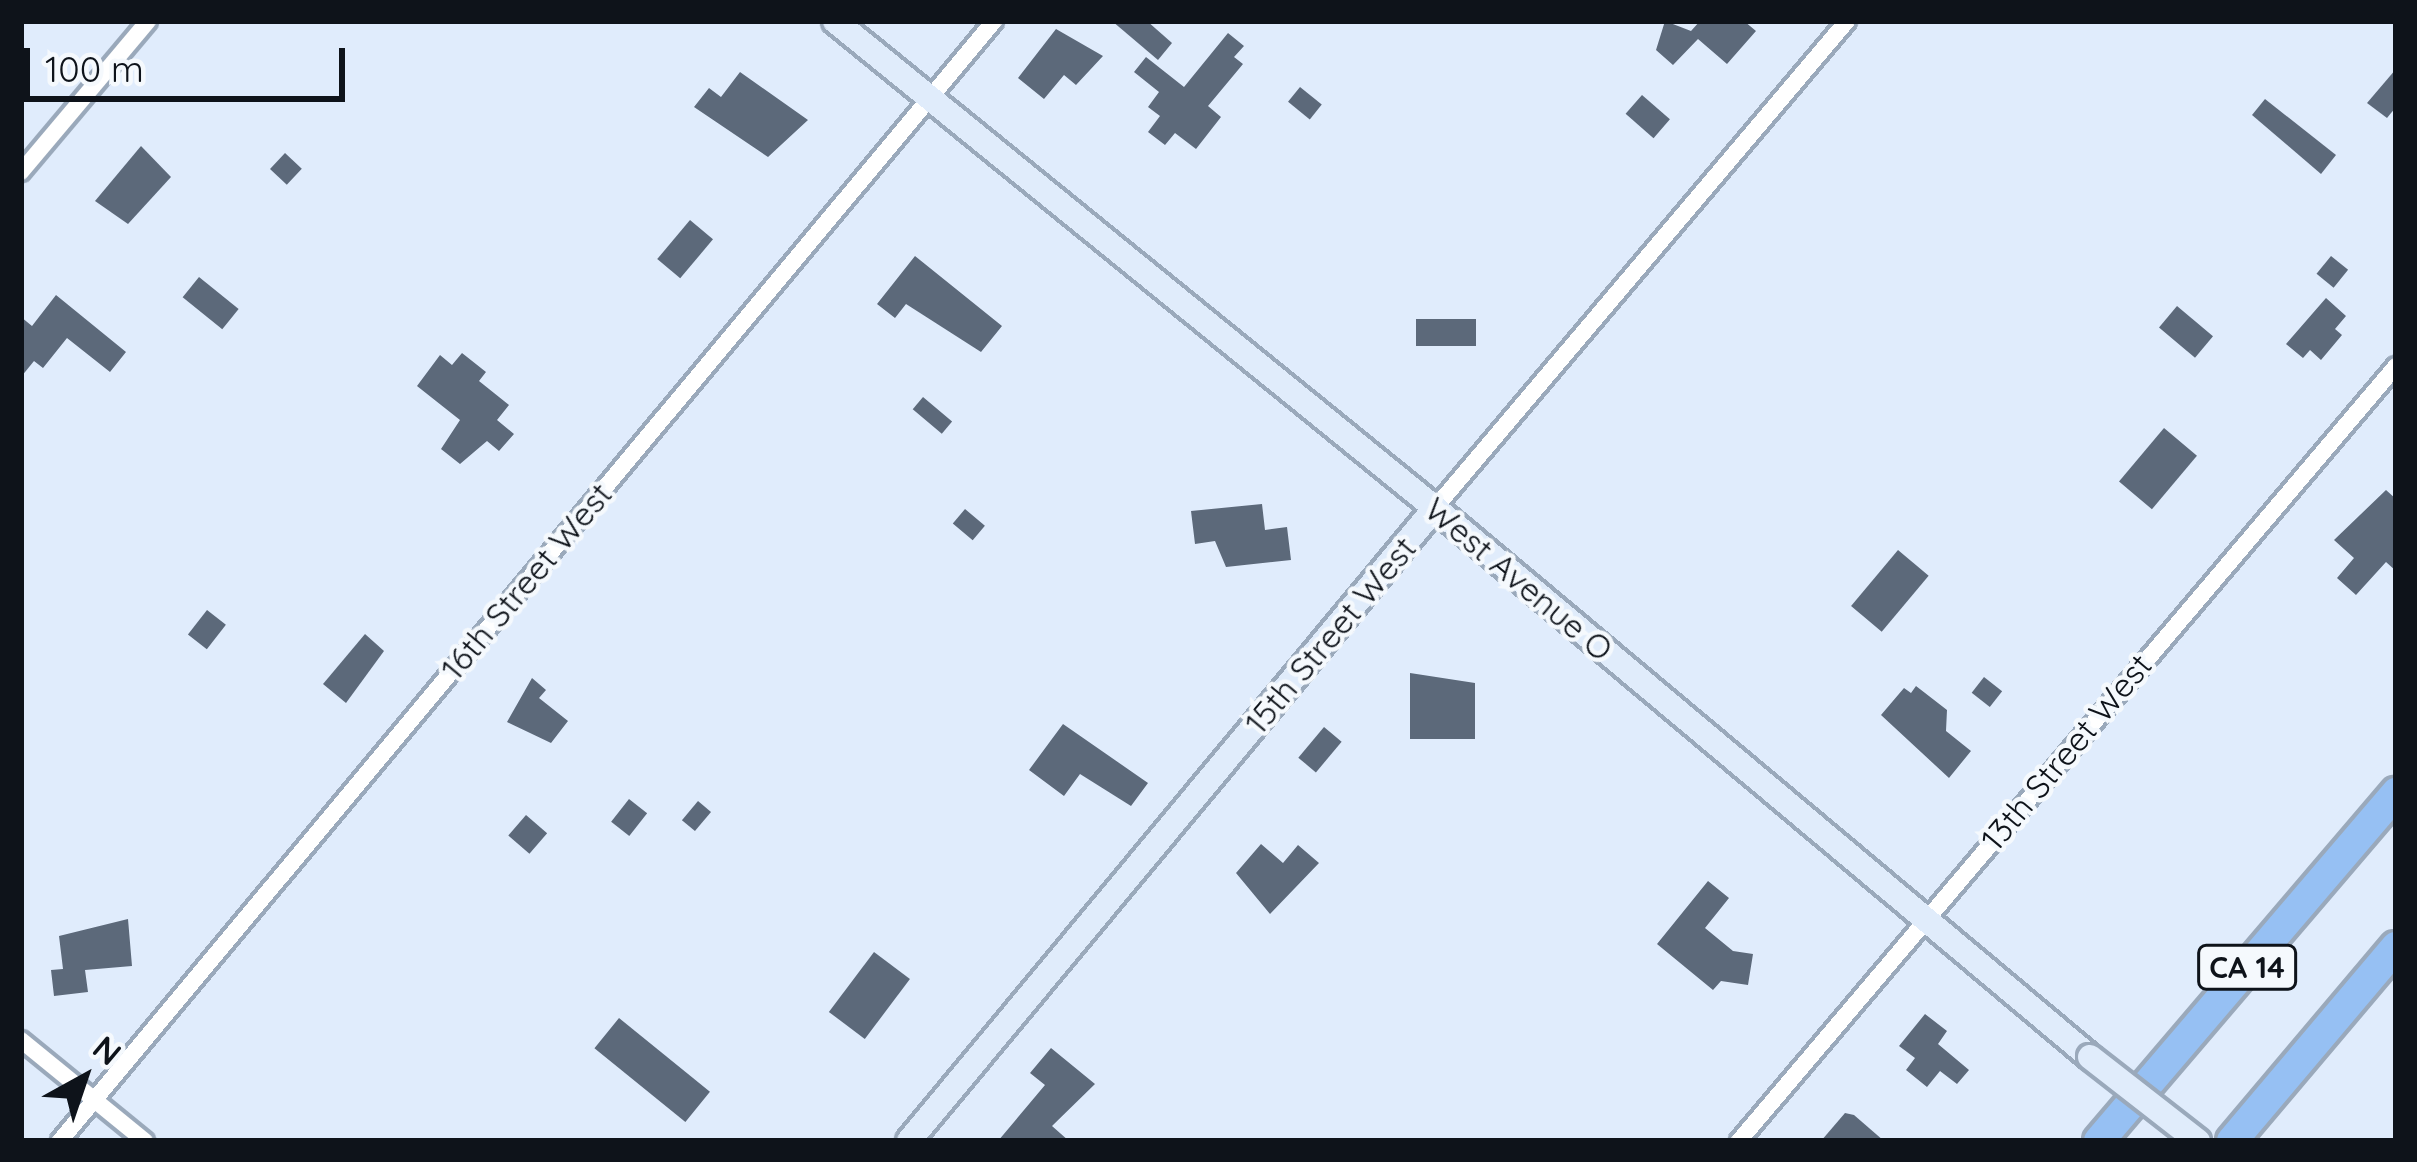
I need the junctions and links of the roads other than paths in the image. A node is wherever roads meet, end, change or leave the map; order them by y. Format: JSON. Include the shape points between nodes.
{"nodes":[{"id":1,"x":148,"y":21,"type":"edge"},
{"id":2,"x":836,"y":21,"type":"edge"},
{"id":3,"x":994,"y":21,"type":"edge"},
{"id":4,"x":1847,"y":21,"type":"edge"},
{"id":5,"x":930,"y":97,"type":"junction"},
{"id":6,"x":21,"y":172,"type":"edge"},
{"id":7,"x":2396,"y":366,"type":"edge"},
{"id":8,"x":1436,"y":508,"type":"junction"},
{"id":9,"x":2396,"y":793,"type":"edge"},
{"id":10,"x":1923,"y":920,"type":"junction"},
{"id":11,"x":2396,"y":947,"type":"edge"},
{"id":12,"x":21,"y":1040,"type":"edge"},
{"id":13,"x":95,"y":1099,"type":"junction"},
{"id":14,"x":59,"y":1141,"type":"edge"},
{"id":15,"x":145,"y":1141,"type":"edge"},
{"id":16,"x":909,"y":1141,"type":"edge"},
{"id":17,"x":1739,"y":1141,"type":"edge"},
{"id":18,"x":2098,"y":1141,"type":"edge"},
{"id":19,"x":2198,"y":1141,"type":"edge"},
{"id":20,"x":2232,"y":1141,"type":"edge"}],
"edges":[{"from":1,"to":6,"type":"street"},
{"from":2,"to":5,"type":"street","name":"West Avenue O"},
{"from":3,"to":5,"type":"street","name":"16th Street West"},
{"from":4,"to":8,"type":"street","name":"15th Street West"},
{"from":5,"to":8,"type":"street","name":"West Avenue O"},
{"from":5,"to":13,"type":"street","name":"16th Street West"},
{"from":7,"to":10,"type":"street","name":"13th Street West"},
{"from":8,"to":10,"type":"street","name":"West Avenue O"},
{"from":8,"to":16,"type":"street","name":"15th Street West"},
{"from":9,"to":18,"type":"highway","number":"CA 14"},
{"from":10,"to":17,"type":"street","name":"13th Street West"},
{"from":10,"to":19,"type":"street","name":"West Avenue O","bridge":true},
{"from":11,"to":20,"type":"highway","number":"CA 14"},
{"from":12,"to":13,"type":"street"},
{"from":13,"to":14,"type":"street","name":"16th Street West"},
{"from":13,"to":15,"type":"street"}]}
